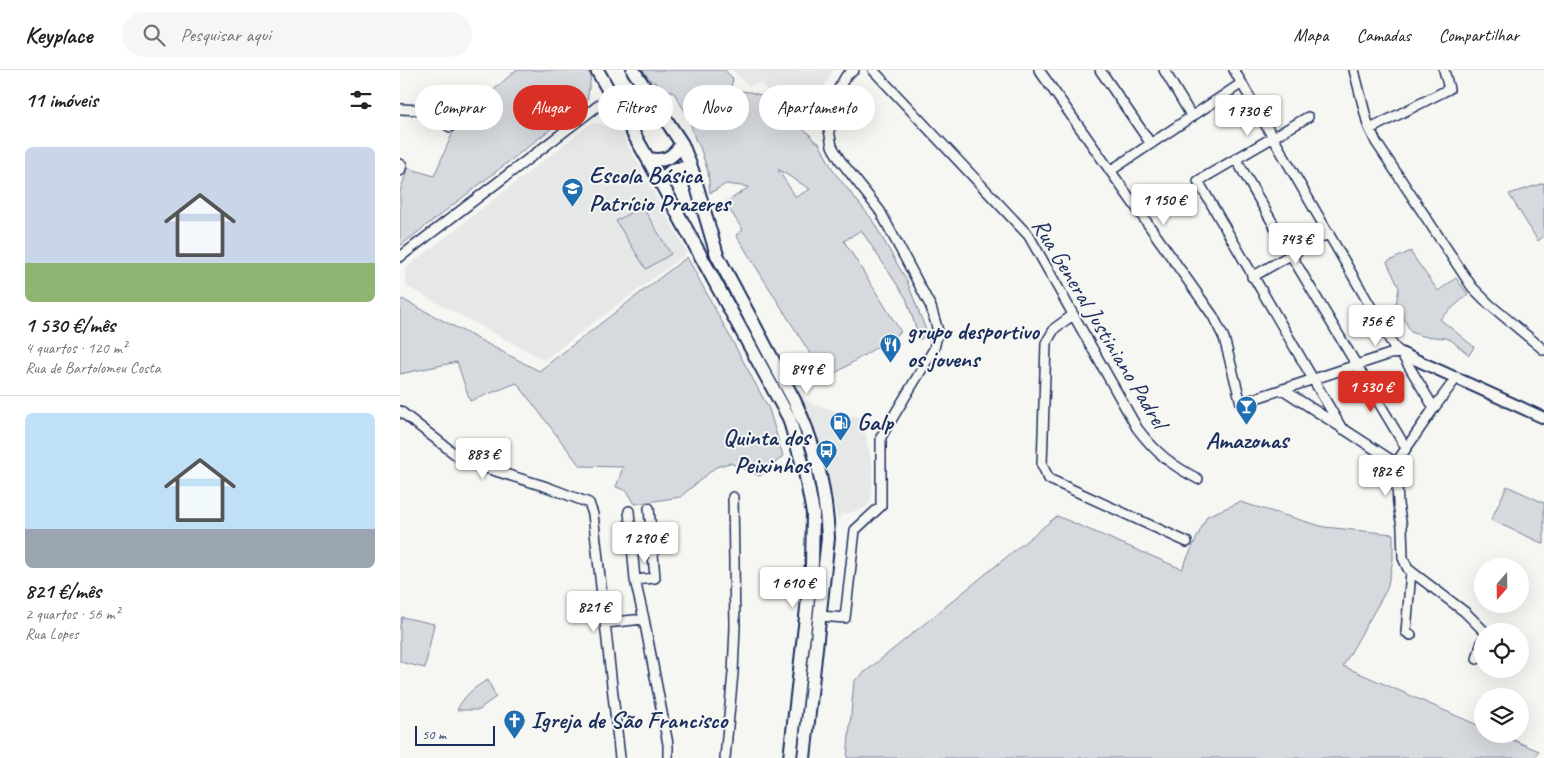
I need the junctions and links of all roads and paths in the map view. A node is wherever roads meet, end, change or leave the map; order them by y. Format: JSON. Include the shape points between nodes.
{"nodes":[{"id":1,"x":597,"y":70,"type":"edge"},
{"id":2,"x":633,"y":70,"type":"edge"},
{"id":3,"x":854,"y":70,"type":"edge"},
{"id":4,"x":873,"y":70,"type":"edge"},
{"id":5,"x":1039,"y":70,"type":"edge"},
{"id":6,"x":1100,"y":70,"type":"edge"},
{"id":7,"x":1164,"y":70,"type":"edge"},
{"id":8,"x":1234,"y":70,"type":"edge"},
{"id":9,"x":1354,"y":70,"type":"edge"},
{"id":10,"x":1444,"y":70,"type":"edge"},
{"id":11,"x":1242,"y":83,"type":"junction"},
{"id":12,"x":606,"y":85,"type":"edge"},
{"id":13,"x":598,"y":106,"type":"edge"},
{"id":14,"x":400,"y":109,"type":"edge"},
{"id":15,"x":415,"y":110,"type":"edge"},
{"id":16,"x":1192,"y":117,"type":"junction"},
{"id":17,"x":1308,"y":117,"type":"dead end"},
{"id":18,"x":632,"y":130,"type":"edge"},
{"id":19,"x":1370,"y":130,"type":"junction"},
{"id":20,"x":1273,"y":137,"type":"junction"},
{"id":21,"x":682,"y":144,"type":"junction"},
{"id":22,"x":1151,"y":144,"type":"junction"},
{"id":23,"x":648,"y":159,"type":"junction"},
{"id":24,"x":1236,"y":159,"type":"junction"},
{"id":25,"x":692,"y":170,"type":"junction"},
{"id":26,"x":1110,"y":171,"type":"junction"},
{"id":27,"x":662,"y":183,"type":"junction"},
{"id":28,"x":1329,"y":233,"type":"junction"},
{"id":29,"x":1290,"y":255,"type":"junction"},
{"id":30,"x":400,"y":257,"type":"edge"},
{"id":31,"x":1252,"y":277,"type":"junction"},
{"id":32,"x":1073,"y":315,"type":"junction"},
{"id":33,"x":1544,"y":350,"type":"edge"},
{"id":34,"x":1401,"y":353,"type":"junction"},
{"id":35,"x":1357,"y":365,"type":"junction"},
{"id":36,"x":1314,"y":378,"type":"junction"},
{"id":37,"x":1457,"y":378,"type":"junction"},
{"id":38,"x":1282,"y":389,"type":"junction"},
{"id":39,"x":1434,"y":408,"type":"junction"},
{"id":40,"x":400,"y":412,"type":"edge"},
{"id":41,"x":1544,"y":418,"type":"edge"},
{"id":42,"x":1342,"y":429,"type":"junction"},
{"id":43,"x":1406,"y":448,"type":"junction"},
{"id":44,"x":1396,"y":463,"type":"junction"},
{"id":45,"x":1198,"y":479,"type":"dead end"},
{"id":46,"x":733,"y":497,"type":"dead end"},
{"id":47,"x":648,"y":508,"type":"dead end"},
{"id":48,"x":628,"y":511,"type":"dead end"},
{"id":49,"x":1187,"y":542,"type":"dead end"},
{"id":50,"x":1411,"y":571,"type":"junction"},
{"id":51,"x":635,"y":580,"type":"junction"},
{"id":52,"x":820,"y":616,"type":"junction"},
{"id":53,"x":644,"y":619,"type":"junction"},
{"id":54,"x":605,"y":623,"type":"junction"},
{"id":55,"x":1476,"y":623,"type":"edge"},
{"id":56,"x":1411,"y":635,"type":"dead end"},
{"id":57,"x":620,"y":758,"type":"edge"},
{"id":58,"x":668,"y":758,"type":"edge"},
{"id":59,"x":726,"y":758,"type":"edge"},
{"id":60,"x":790,"y":758,"type":"edge"},
{"id":61,"x":804,"y":758,"type":"edge"}],
"edges":[{"from":1,"to":12,"type":"main road"},
{"from":2,"to":21,"type":"main road"},
{"from":3,"to":52,"type":"street","via":[[846,76],[834,99],[829,130],[832,146],[880,211],[931,307],[938,331],[934,349],[881,437],[881,506],[855,530],[845,618]]},
{"from":4,"to":32,"type":"street","name":"Rua General Justiniano Padrel","via":[[1029,236]]},
{"from":5,"to":26,"type":"street"},
{"from":6,"to":22,"type":"street"},
{"from":7,"to":16,"type":"street"},
{"from":8,"to":11,"type":"street"},
{"from":9,"to":19,"type":"street"},
{"from":10,"to":19,"type":"street","via":[[1449,89]]},
{"from":11,"to":16,"type":"street"},
{"from":11,"to":20,"type":"street"},
{"from":13,"to":30,"type":"street"},
{"from":14,"to":15,"type":"street"},
{"from":16,"to":22,"type":"street"},
{"from":17,"to":20,"type":"street"},
{"from":18,"to":23,"type":"main road"},
{"from":19,"to":33,"type":"street","via":[[1472,287]]},
{"from":20,"to":24,"type":"street"},
{"from":20,"to":28,"type":"street"},
{"from":21,"to":23,"type":"main road","via":[[669,158],[660,161]]},
{"from":21,"to":25,"type":"main road"},
{"from":22,"to":26,"type":"street"},
{"from":23,"to":27,"type":"main road"},
{"from":24,"to":29,"type":"street"},
{"from":24,"to":31,"type":"street","via":[[1198,181]]},
{"from":25,"to":27,"type":"main road","via":[[674,169],[666,174]]},
{"from":25,"to":52,"type":"main road","via":[[717,255],[803,418],[820,470],[828,538]]},
{"from":26,"to":38,"type":"street","via":[[1213,316],[1224,338],[1241,403]]},
{"from":27,"to":60,"type":"main road","via":[[789,418],[805,472],[813,514],[812,564]]},
{"from":28,"to":29,"type":"street"},
{"from":28,"to":34,"type":"street","via":[[1394,347]]},
{"from":29,"to":31,"type":"street"},
{"from":29,"to":35,"type":"street"},
{"from":31,"to":36,"type":"street"},
{"from":32,"to":45,"type":"street","name":"Rua General Justiniano Padrel","via":[[1137,428],[1161,456]]},
{"from":32,"to":49,"type":"street","via":[[1055,328],[1046,343],[1042,465],[1049,479]]},
{"from":34,"to":35,"type":"street"},
{"from":34,"to":37,"type":"street"},
{"from":34,"to":39,"type":"street"},
{"from":35,"to":36,"type":"street"},
{"from":35,"to":43,"type":"street"},
{"from":36,"to":38,"type":"street"},
{"from":36,"to":42,"type":"street"},
{"from":37,"to":39,"type":"street"},
{"from":37,"to":41,"type":"street"},
{"from":38,"to":42,"type":"street"},
{"from":39,"to":43,"type":"street"},
{"from":40,"to":54,"type":"street","via":[[460,458],[589,502]]},
{"from":42,"to":44,"type":"street"},
{"from":43,"to":44,"type":"street"},
{"from":44,"to":50,"type":"street","via":[[1403,558]]},
{"from":46,"to":59,"type":"street","via":[[735,627]]},
{"from":47,"to":51,"type":"street","via":[[655,578]]},
{"from":48,"to":51,"type":"street"},
{"from":50,"to":55,"type":"street"},
{"from":50,"to":56,"type":"street","via":[[1406,632]]},
{"from":51,"to":53,"type":"street"},
{"from":52,"to":61,"type":"main road"},
{"from":53,"to":54,"type":"street"},
{"from":53,"to":58,"type":"street"},
{"from":54,"to":57,"type":"street"}]}
